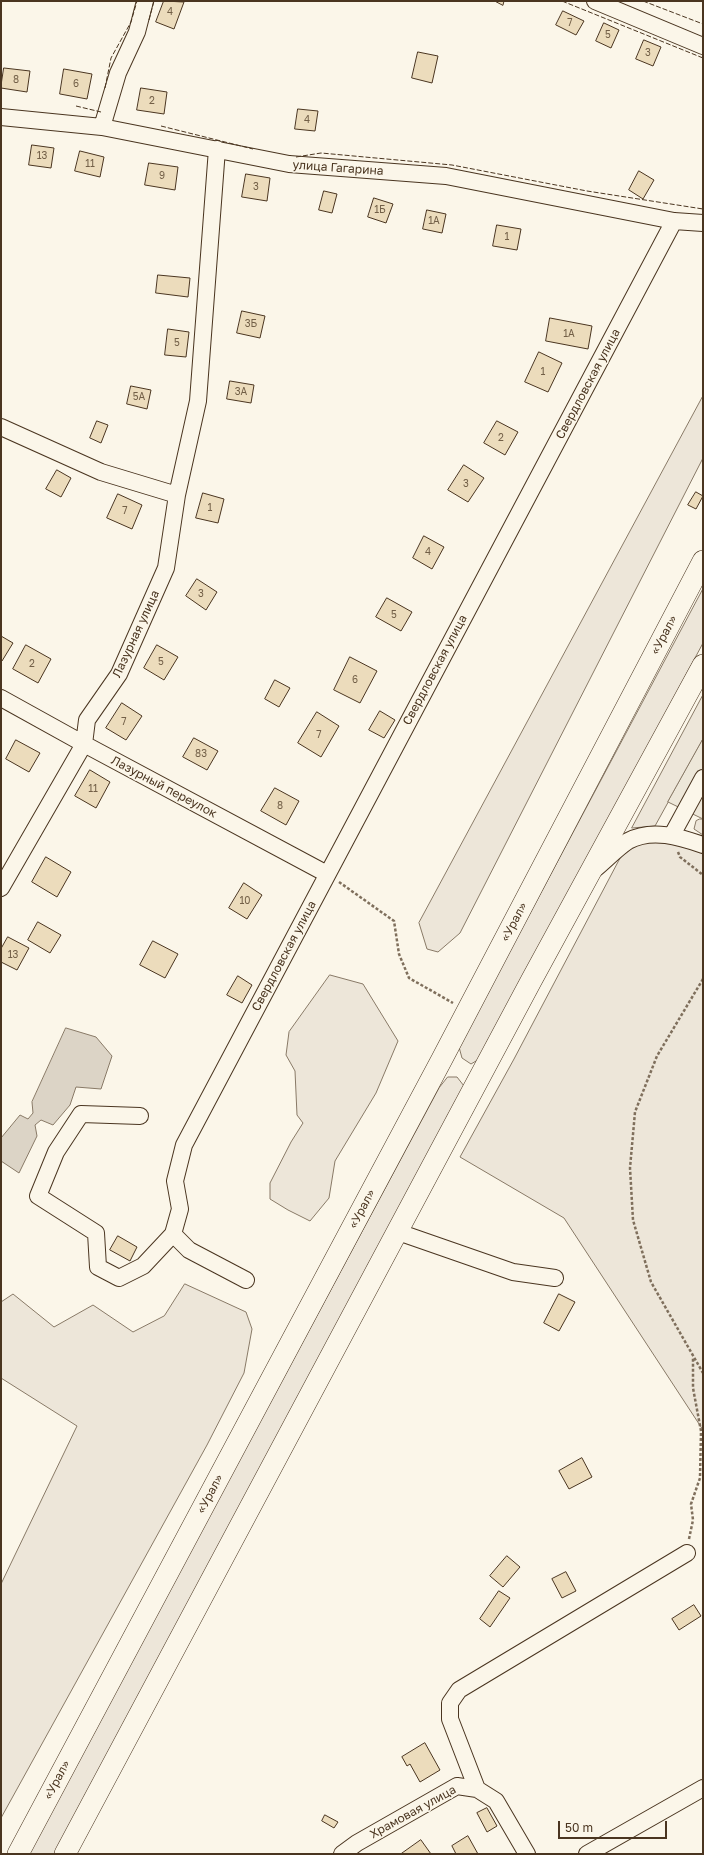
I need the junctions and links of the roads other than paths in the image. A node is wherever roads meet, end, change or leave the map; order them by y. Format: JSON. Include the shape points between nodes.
{"nodes":[{"id":1,"x":146,"y":1,"type":"edge"},
{"id":2,"x":595,"y":1,"type":"edge"},
{"id":3,"x":703,"y":46,"type":"edge"},
{"id":4,"x":1,"y":117,"type":"edge"},
{"id":5,"x":102,"y":127,"type":"junction"},
{"id":6,"x":217,"y":150,"type":"junction"},
{"id":7,"x":674,"y":221,"type":"junction"},
{"id":8,"x":703,"y":223,"type":"edge"},
{"id":9,"x":1,"y":427,"type":"edge"},
{"id":10,"x":177,"y":495,"type":"junction"},
{"id":11,"x":703,"y":561,"type":"edge"},
{"id":12,"x":703,"y":665,"type":"edge"},
{"id":13,"x":1,"y":698,"type":"edge"},
{"id":14,"x":84,"y":744,"type":"junction"},
{"id":15,"x":703,"y":778,"type":"edge"},
{"id":16,"x":672,"y":835,"type":"junction"},
{"id":17,"x":703,"y":845,"type":"edge"},
{"id":18,"x":591,"y":873,"type":"junction"},
{"id":19,"x":327,"y":874,"type":"junction"},
{"id":20,"x":1,"y":888,"type":"edge"},
{"id":21,"x":140,"y":1116,"type":"dead end"},
{"id":22,"x":398,"y":1232,"type":"junction"},
{"id":23,"x":172,"y":1234,"type":"junction"},
{"id":24,"x":555,"y":1278,"type":"dead end"},
{"id":25,"x":246,"y":1280,"type":"dead end"},
{"id":26,"x":687,"y":1553,"type":"road end"},
{"id":27,"x":703,"y":1788,"type":"edge"},
{"id":28,"x":477,"y":1789,"type":"junction"},
{"id":29,"x":18,"y":1854,"type":"edge"},
{"id":30,"x":65,"y":1854,"type":"edge"},
{"id":31,"x":342,"y":1854,"type":"edge"},
{"id":32,"x":527,"y":1854,"type":"edge"},
{"id":33,"x":587,"y":1854,"type":"edge"}],
"edges":[{"from":1,"to":5,"type":"street","via":[[137,32],[118,73]]},
{"from":2,"to":3,"type":"street"},
{"from":4,"to":5,"type":"street","name":"улица Гагарина"},
{"from":5,"to":6,"type":"street","name":"улица Гагарина"},
{"from":6,"to":7,"type":"street","name":"улица Гагарина","via":[[289,164],[446,176]]},
{"from":6,"to":10,"type":"street","name":"Лазурная улица","via":[[198,401]]},
{"from":7,"to":8,"type":"street"},
{"from":7,"to":19,"type":"street","name":"Свердловская улица"},
{"from":9,"to":10,"type":"street","via":[[101,472]]},
{"from":10,"to":14,"type":"street","name":"Лазурная улица","via":[[166,568],[119,674],[87,720]]},
{"from":11,"to":29,"type":"main road","name":"«Урал»","via":[[467,1011]]},
{"from":12,"to":18,"type":"main road"},
{"from":13,"to":14,"type":"street","name":"Лазурный переулок"},
{"from":14,"to":19,"type":"street","name":"Лазурный переулок"},
{"from":14,"to":20,"type":"street","name":"Лазурная улица"},
{"from":15,"to":16,"type":"street"},
{"from":16,"to":17,"type":"street"},
{"from":16,"to":18,"type":"street","via":[[644,836],[628,841]]},
{"from":18,"to":22,"type":"main road"},
{"from":19,"to":23,"type":"street","name":"Свердловская улица","via":[[184,1145],[175,1181],[180,1209]]},
{"from":21,"to":23,"type":"street","via":[[82,1114],[56,1152],[38,1196],[96,1233],[98,1267],[119,1278],[143,1266]]},
{"from":22,"to":24,"type":"street","via":[[513,1272]]},
{"from":22,"to":30,"type":"main road"},
{"from":23,"to":25,"type":"street","via":[[189,1250]]},
{"from":26,"to":28,"type":"street","via":[[459,1690],[450,1704],[450,1719]]},
{"from":27,"to":33,"type":"street"},
{"from":28,"to":31,"type":"street","name":"Храмовая улица","via":[[457,1786]]},
{"from":28,"to":32,"type":"street","name":"Храмовая улица","via":[[496,1801]]}]}
